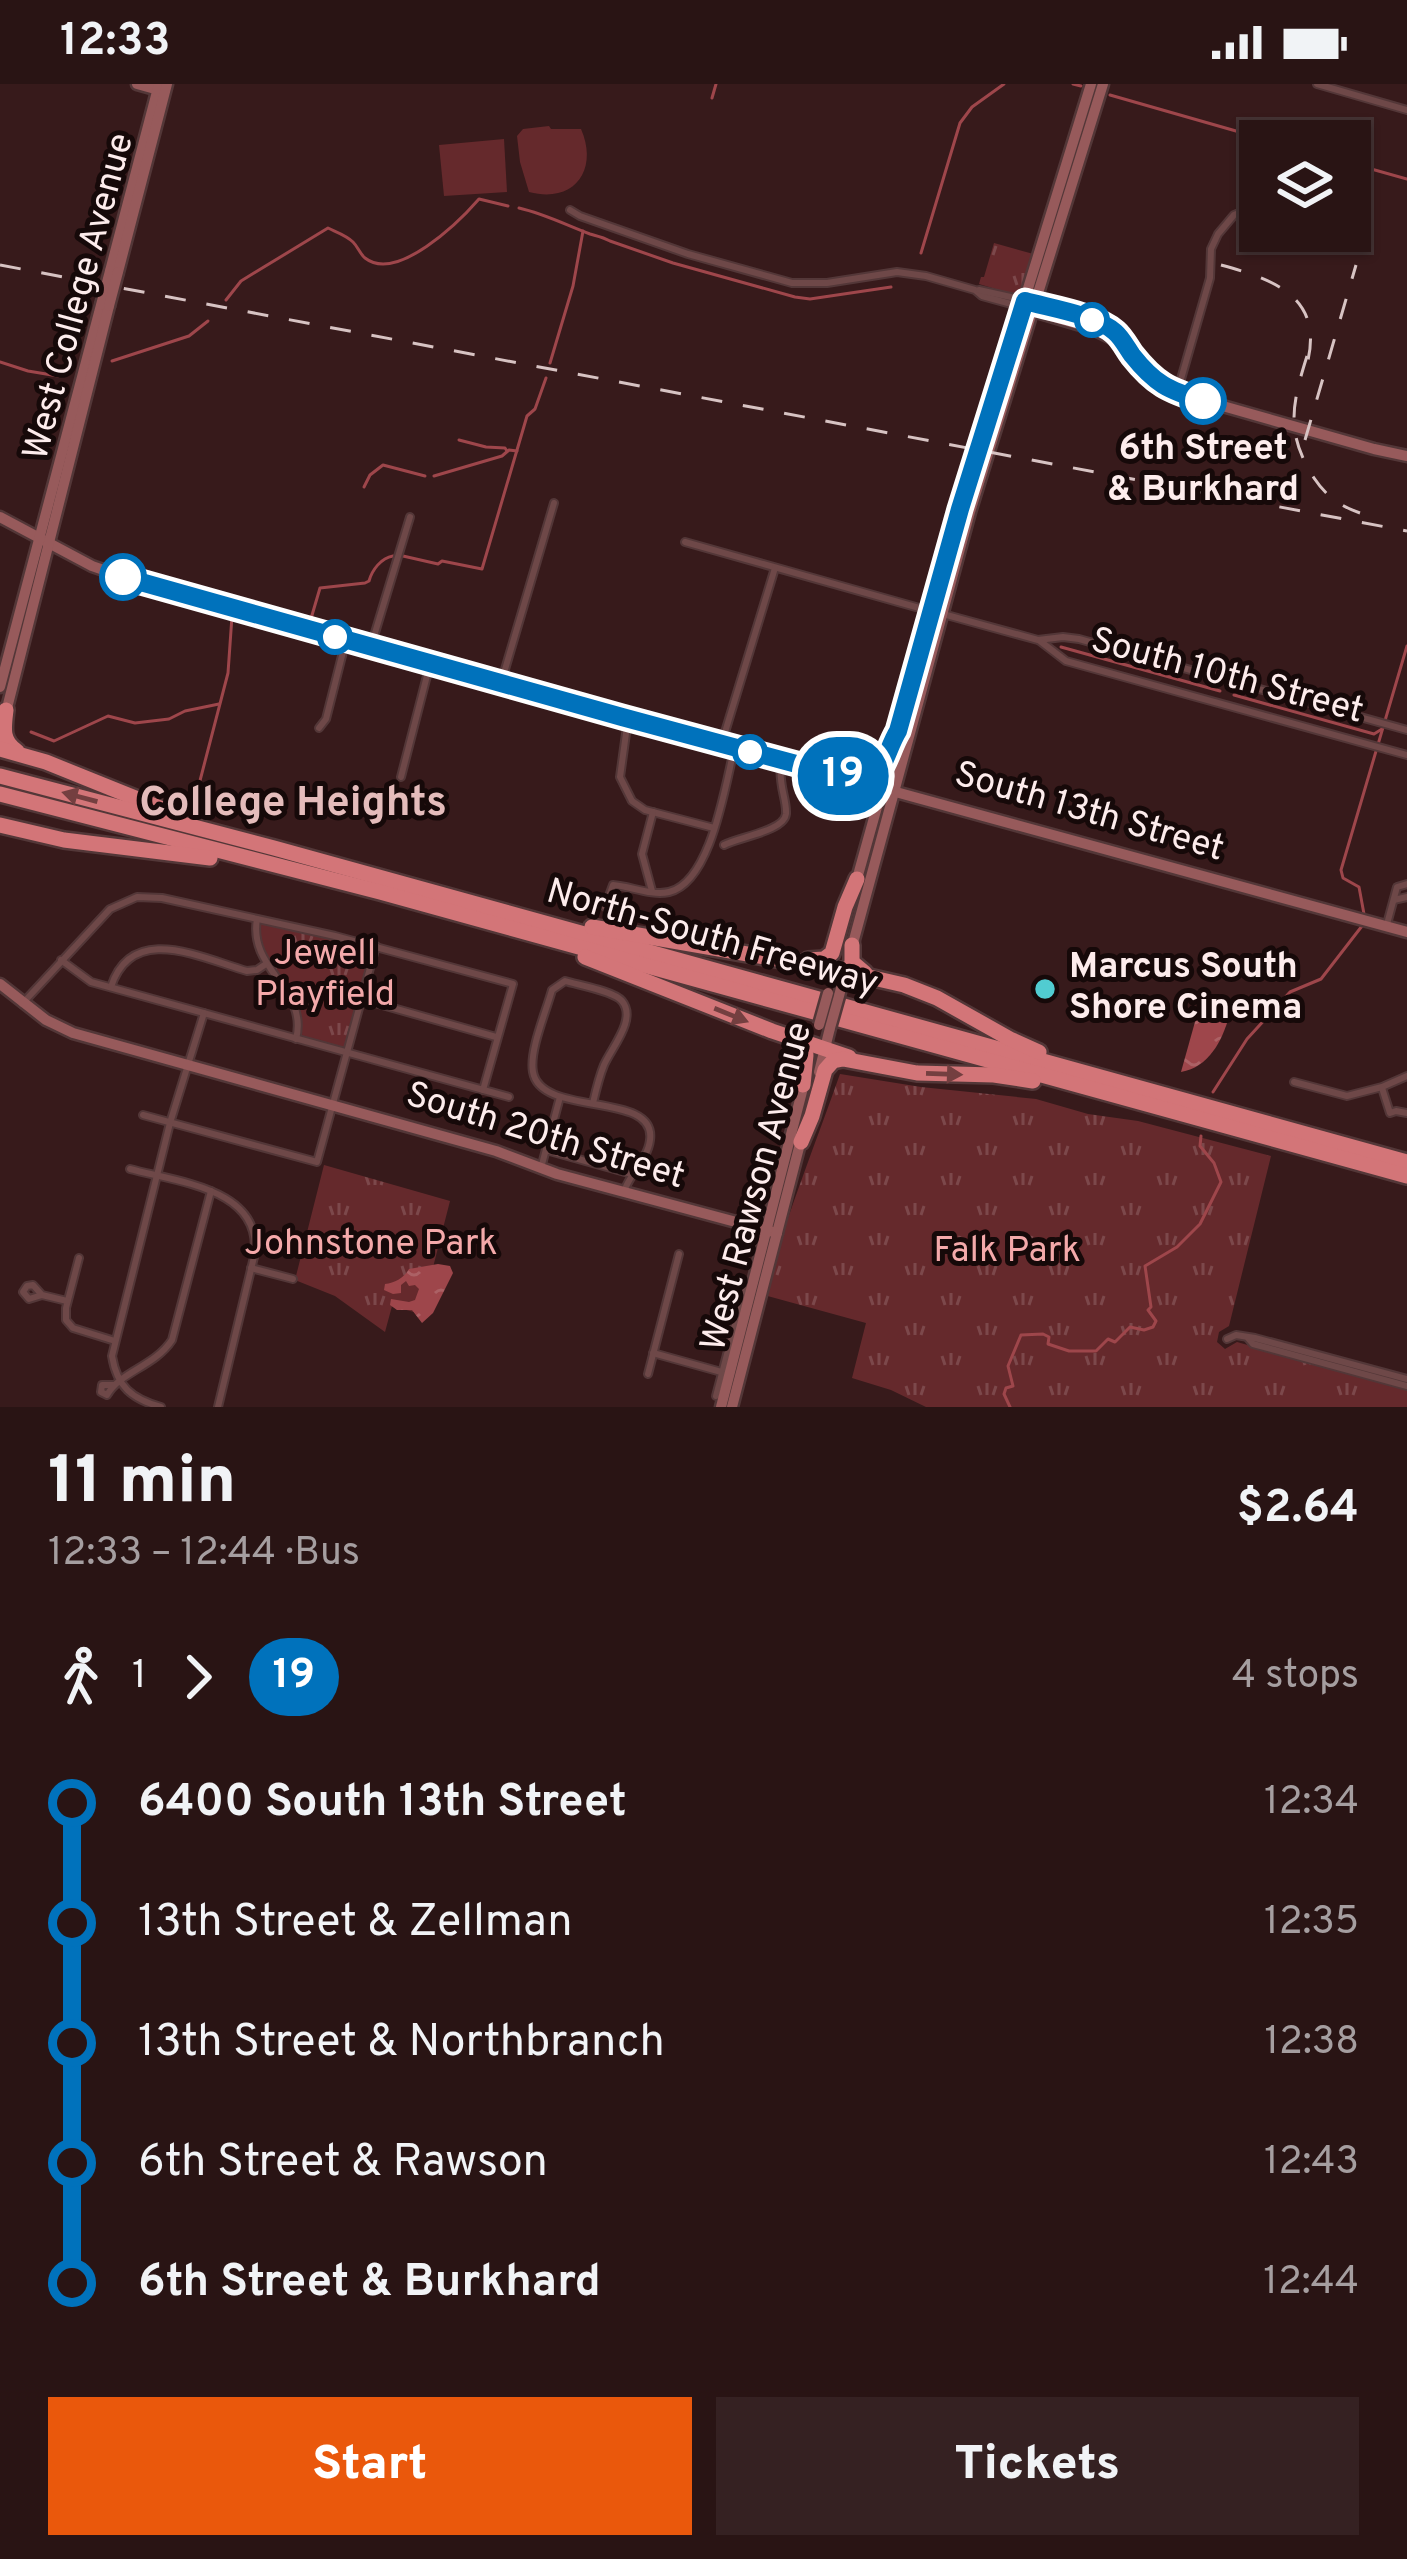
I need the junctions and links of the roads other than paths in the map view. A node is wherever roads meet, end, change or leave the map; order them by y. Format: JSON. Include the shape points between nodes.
{"nodes":[{"id":1,"x":136,"y":84,"type":"edge"},
{"id":2,"x":1091,"y":84,"type":"edge"},
{"id":3,"x":1103,"y":84,"type":"edge"},
{"id":4,"x":1317,"y":84,"type":"edge"},
{"id":5,"x":162,"y":87,"type":"edge"},
{"id":6,"x":1407,"y":110,"type":"edge"},
{"id":7,"x":1077,"y":150,"type":"junction"},
{"id":8,"x":570,"y":210,"type":"dead end"},
{"id":9,"x":1239,"y":212,"type":"edge"},
{"id":10,"x":1029,"y":306,"type":"junction"},
{"id":11,"x":1177,"y":393,"type":"junction"},
{"id":12,"x":1407,"y":456,"type":"edge"},
{"id":13,"x":554,"y":503,"type":"dead end"},
{"id":14,"x":49,"y":512,"type":"junction"},
{"id":15,"x":0,"y":517,"type":"edge"},
{"id":16,"x":410,"y":517,"type":"dead end"},
{"id":17,"x":20,"y":528,"type":"junction"},
{"id":18,"x":43,"y":540,"type":"junction"},
{"id":19,"x":685,"y":542,"type":"dead end"},
{"id":20,"x":64,"y":551,"type":"junction"},
{"id":21,"x":775,"y":568,"type":"junction"},
{"id":22,"x":39,"y":577,"type":"junction"},
{"id":23,"x":938,"y":613,"type":"junction"},
{"id":24,"x":346,"y":640,"type":"junction"},
{"id":25,"x":1038,"y":640,"type":"junction"},
{"id":26,"x":370,"y":646,"type":"junction"},
{"id":27,"x":430,"y":664,"type":"junction"},
{"id":28,"x":501,"y":683,"type":"junction"},
{"id":29,"x":0,"y":687,"type":"edge"},
{"id":30,"x":6,"y":710,"type":"junction"},
{"id":31,"x":628,"y":719,"type":"junction"},
{"id":32,"x":319,"y":728,"type":"dead end"},
{"id":33,"x":902,"y":729,"type":"junction"},
{"id":34,"x":1407,"y":730,"type":"edge"},
{"id":35,"x":0,"y":735,"type":"edge"},
{"id":36,"x":721,"y":744,"type":"junction"},
{"id":37,"x":735,"y":748,"type":"junction"},
{"id":38,"x":0,"y":749,"type":"edge"},
{"id":39,"x":1407,"y":755,"type":"edge"},
{"id":40,"x":26,"y":756,"type":"junction"},
{"id":41,"x":782,"y":760,"type":"junction"},
{"id":42,"x":0,"y":776,"type":"edge"},
{"id":43,"x":401,"y":777,"type":"dead end"},
{"id":44,"x":867,"y":783,"type":"junction"},
{"id":45,"x":887,"y":788,"type":"junction"},
{"id":46,"x":0,"y":794,"type":"edge"},
{"id":47,"x":920,"y":797,"type":"junction"},
{"id":48,"x":653,"y":812,"type":"junction"},
{"id":49,"x":3,"y":827,"type":"edge"},
{"id":50,"x":714,"y":829,"type":"junction"},
{"id":51,"x":724,"y":845,"type":"dead end"},
{"id":52,"x":274,"y":848,"type":"junction"},
{"id":53,"x":302,"y":874,"type":"junction"},
{"id":54,"x":1407,"y":884,"type":"edge"},
{"id":55,"x":863,"y":887,"type":"junction"},
{"id":56,"x":652,"y":892,"type":"junction"},
{"id":57,"x":1407,"y":897,"type":"edge"},
{"id":58,"x":460,"y":900,"type":"junction"},
{"id":59,"x":1394,"y":900,"type":"junction"},
{"id":60,"x":605,"y":907,"type":"dead end"},
{"id":61,"x":257,"y":919,"type":"junction"},
{"id":62,"x":496,"y":924,"type":"junction"},
{"id":63,"x":1387,"y":926,"type":"junction"},
{"id":64,"x":1407,"y":932,"type":"edge"},
{"id":65,"x":852,"y":945,"type":"junction"},
{"id":66,"x":376,"y":946,"type":"junction"},
{"id":67,"x":772,"y":957,"type":"junction"},
{"id":68,"x":61,"y":960,"type":"junction"},
{"id":69,"x":266,"y":964,"type":"junction"},
{"id":70,"x":840,"y":970,"type":"junction"},
{"id":71,"x":873,"y":977,"type":"junction"},
{"id":72,"x":0,"y":987,"type":"edge"},
{"id":73,"x":111,"y":987,"type":"junction"},
{"id":74,"x":361,"y":999,"type":"junction"},
{"id":75,"x":22,"y":1003,"type":"junction"},
{"id":76,"x":204,"y":1013,"type":"junction"},
{"id":77,"x":772,"y":1031,"type":"junction"},
{"id":78,"x":498,"y":1037,"type":"junction"},
{"id":79,"x":296,"y":1039,"type":"junction"},
{"id":80,"x":819,"y":1048,"type":"junction"},
{"id":81,"x":346,"y":1053,"type":"junction"},
{"id":82,"x":875,"y":1064,"type":"junction"},
{"id":83,"x":189,"y":1068,"type":"junction"},
{"id":84,"x":1407,"y":1076,"type":"edge"},
{"id":85,"x":1294,"y":1082,"type":"dead end"},
{"id":86,"x":803,"y":1085,"type":"junction"},
{"id":87,"x":1382,"y":1087,"type":"junction"},
{"id":88,"x":483,"y":1090,"type":"junction"},
{"id":89,"x":1146,"y":1090,"type":"junction"},
{"id":90,"x":509,"y":1097,"type":"dead end"},
{"id":91,"x":560,"y":1097,"type":"junction"},
{"id":92,"x":593,"y":1103,"type":"junction"},
{"id":93,"x":1158,"y":1106,"type":"junction"},
{"id":94,"x":331,"y":1108,"type":"junction"},
{"id":95,"x":1407,"y":1113,"type":"edge"},
{"id":96,"x":143,"y":1115,"type":"dead end"},
{"id":97,"x":170,"y":1123,"type":"junction"},
{"id":98,"x":801,"y":1142,"type":"junction"},
{"id":99,"x":546,"y":1150,"type":"junction"},
{"id":100,"x":542,"y":1168,"type":"junction"},
{"id":101,"x":130,"y":1169,"type":"dead end"},
{"id":102,"x":1406,"y":1170,"type":"edge"},
{"id":103,"x":632,"y":1174,"type":"junction"},
{"id":104,"x":157,"y":1176,"type":"junction"},
{"id":105,"x":211,"y":1191,"type":"junction"},
{"id":106,"x":627,"y":1194,"type":"junction"},
{"id":107,"x":771,"y":1233,"type":"junction"},
{"id":108,"x":679,"y":1255,"type":"dead end"},
{"id":109,"x":79,"y":1258,"type":"dead end"},
{"id":110,"x":251,"y":1268,"type":"junction"},
{"id":111,"x":293,"y":1279,"type":"dead end"},
{"id":112,"x":42,"y":1295,"type":"dead end"},
{"id":113,"x":67,"y":1301,"type":"junction"},
{"id":114,"x":1227,"y":1339,"type":"dead end"},
{"id":115,"x":115,"y":1341,"type":"junction"},
{"id":116,"x":653,"y":1353,"type":"junction"},
{"id":117,"x":648,"y":1374,"type":"dead end"},
{"id":118,"x":730,"y":1374,"type":"junction"},
{"id":119,"x":116,"y":1383,"type":"junction"},
{"id":120,"x":1407,"y":1383,"type":"edge"},
{"id":121,"x":719,"y":1401,"type":"edge"},
{"id":122,"x":161,"y":1407,"type":"edge"},
{"id":123,"x":218,"y":1407,"type":"edge"},
{"id":124,"x":732,"y":1407,"type":"edge"}],
"edges":[{"from":1,"to":5,"type":"main road"},
{"from":2,"to":7,"type":"main road","name":"West Rawson Avenue"},
{"from":3,"to":7,"type":"main road","name":"West Rawson Avenue"},
{"from":4,"to":6,"type":"street"},
{"from":5,"to":14,"type":"main road","name":"West College Avenue","bridge":true},
{"from":7,"to":10,"type":"main road","name":"West Rawson Avenue"},
{"from":8,"to":10,"type":"street","via":[[792,283],[896,272]]},
{"from":9,"to":11,"type":"street","via":[[1211,249]]},
{"from":10,"to":11,"type":"main road","via":[[1122,343]]},
{"from":10,"to":23,"type":"main road","name":"West Rawson Avenue","via":[[966,488]]},
{"from":11,"to":12,"type":"main road"},
{"from":13,"to":28,"type":"street"},
{"from":14,"to":17,"type":"main road"},
{"from":14,"to":18,"type":"main road","name":"West College Avenue"},
{"from":15,"to":17,"type":"main road","name":"South 13th Street"},
{"from":16,"to":26,"type":"street"},
{"from":17,"to":18,"type":"main road","name":"South 13th Street"},
{"from":18,"to":20,"type":"main road","name":"South 13th Street"},
{"from":18,"to":22,"type":"main road","name":"West College Avenue"},
{"from":18,"to":29,"type":"main road","name":"West College Avenue"},
{"from":19,"to":21,"type":"street","name":"South 10th Street"},
{"from":20,"to":22,"type":"main road"},
{"from":20,"to":24,"type":"main road","name":"South 13th Street","via":[[135,581]]},
{"from":21,"to":23,"type":"street","name":"South 10th Street"},
{"from":21,"to":36,"type":"street"},
{"from":22,"to":30,"type":"main road","name":"West College Avenue"},
{"from":23,"to":25,"type":"street","name":"South 10th Street"},
{"from":23,"to":33,"type":"main road","name":"West Rawson Avenue"},
{"from":24,"to":26,"type":"main road","name":"South 13th Street"},
{"from":24,"to":32,"type":"street"},
{"from":25,"to":34,"type":"street","name":"South 10th Street","via":[[1079,639]]},
{"from":25,"to":39,"type":"street","name":"South 10th Street","via":[[1066,661]]},
{"from":26,"to":27,"type":"main road","name":"South 13th Street"},
{"from":27,"to":28,"type":"main road","name":"South 13th Street"},
{"from":27,"to":43,"type":"street"},
{"from":28,"to":31,"type":"main road","name":"South 13th Street"},
{"from":30,"to":35,"type":"main road","name":"West College Avenue"},
{"from":30,"to":40,"type":"highway","via":[[5,739]]},
{"from":31,"to":36,"type":"main road","name":"South 13th Street"},
{"from":31,"to":48,"type":"street","via":[[622,786]]},
{"from":33,"to":44,"type":"main road"},
{"from":33,"to":45,"type":"main road","name":"West Rawson Avenue"},
{"from":33,"to":45,"type":"main road","name":"West Rawson Avenue"},
{"from":36,"to":37,"type":"main road","name":"South 13th Street"},
{"from":37,"to":41,"type":"main road","name":"South 13th Street"},
{"from":37,"to":50,"type":"street"},
{"from":38,"to":40,"type":"highway"},
{"from":40,"to":52,"type":"highway"},
{"from":41,"to":44,"type":"main road","name":"South 13th Street"},
{"from":41,"to":51,"type":"street","via":[[783,822]]},
{"from":52,"to":42,"type":"highway","name":"North-South Freeway","one_way":true},
{"from":44,"to":45,"type":"main road","name":"South 13th Street"},
{"from":45,"to":47,"type":"main road","name":"South 13th Street"},
{"from":45,"to":55,"type":"main road","name":"West Rawson Avenue"},
{"from":46,"to":53,"type":"highway","name":"North-South Freeway"},
{"from":47,"to":55,"type":"main road","via":[[892,809]]},
{"from":47,"to":63,"type":"main road","name":"South 13th Street"},
{"from":48,"to":50,"type":"street"},
{"from":48,"to":56,"type":"street","via":[[643,851]]},
{"from":49,"to":53,"type":"highway"},
{"from":50,"to":56,"type":"street","via":[[696,870],[673,891]]},
{"from":52,"to":58,"type":"highway","name":"North-South Freeway"},
{"from":53,"to":62,"type":"highway","name":"North-South Freeway"},
{"from":54,"to":59,"type":"street","via":[[1398,885]]},
{"from":55,"to":65,"type":"main road","name":"West Rawson Avenue"},
{"from":55,"to":67,"type":"highway","via":[[845,907],[830,955]]},
{"from":55,"to":70,"type":"main road","name":"West Rawson Avenue"},
{"from":56,"to":60,"type":"street","via":[[615,884]]},
{"from":57,"to":59,"type":"street"},
{"from":58,"to":67,"type":"highway"},
{"from":58,"to":89,"type":"highway","name":"North-South Freeway"},
{"from":59,"to":63,"type":"street"},
{"from":61,"to":66,"type":"street"},
{"from":61,"to":68,"type":"street","via":[[137,897],[103,914]]},
{"from":61,"to":69,"type":"street"},
{"from":62,"to":77,"type":"highway","one_way":true},
{"from":62,"to":93,"type":"highway","name":"North-South Freeway"},
{"from":63,"to":64,"type":"main road","name":"South 13th Street"},
{"from":65,"to":70,"type":"main road","name":"West Rawson Avenue"},
{"from":65,"to":71,"type":"highway","via":[[854,965]]},
{"from":66,"to":74,"type":"street"},
{"from":66,"to":78,"type":"street","via":[[513,984]]},
{"from":67,"to":70,"type":"highway"},
{"from":68,"to":73,"type":"street"},
{"from":68,"to":75,"type":"street"},
{"from":69,"to":73,"type":"street","via":[[247,971],[154,948],[128,961]]},
{"from":69,"to":79,"type":"street","via":[[295,1005]]},
{"from":70,"to":71,"type":"highway"},
{"from":70,"to":80,"type":"main road","name":"West Rawson Avenue","bridge":true},
{"from":71,"to":89,"type":"highway"},
{"from":72,"to":75,"type":"main road","name":"South 20th Street"},
{"from":73,"to":76,"type":"street"},
{"from":74,"to":78,"type":"street"},
{"from":74,"to":81,"type":"street"},
{"from":75,"to":83,"type":"main road","name":"South 20th Street","via":[[64,1030]]},
{"from":76,"to":79,"type":"street"},
{"from":76,"to":83,"type":"street"},
{"from":77,"to":80,"type":"highway"},
{"from":77,"to":86,"type":"highway","via":[[804,1052]]},
{"from":78,"to":88,"type":"street"},
{"from":79,"to":81,"type":"street"},
{"from":80,"to":82,"type":"highway"},
{"from":80,"to":86,"type":"main road","name":"West Rawson Avenue"},
{"from":80,"to":98,"type":"main road","name":"West Rawson Avenue"},
{"from":81,"to":88,"type":"street"},
{"from":81,"to":94,"type":"street"},
{"from":82,"to":93,"type":"highway","one_way":true,"via":[[1005,1076]]},
{"from":82,"to":98,"type":"highway","via":[[828,1065]]},
{"from":83,"to":94,"type":"main road","name":"South 20th Street"},
{"from":83,"to":97,"type":"street"},
{"from":84,"to":87,"type":"street"},
{"from":85,"to":87,"type":"street","via":[[1346,1096]]},
{"from":86,"to":107,"type":"main road","name":"West Rawson Avenue"},
{"from":87,"to":95,"type":"street","via":[[1390,1113]]},
{"from":88,"to":90,"type":"street"},
{"from":89,"to":102,"type":"highway","name":"North-South Freeway","via":[[1353,1147]]},
{"from":91,"to":92,"type":"street"},
{"from":91,"to":92,"type":"street","via":[[536,1081],[532,1058],[552,990],[565,981],[616,996],[627,1014]]},
{"from":91,"to":99,"type":"street"},
{"from":92,"to":103,"type":"street","via":[[649,1127]]},
{"from":93,"to":102,"type":"highway","name":"North-South Freeway"},
{"from":94,"to":97,"type":"street","via":[[316,1162]]},
{"from":94,"to":100,"type":"main road","name":"South 20th Street"},
{"from":96,"to":97,"type":"street"},
{"from":97,"to":104,"type":"street"},
{"from":98,"to":107,"type":"main road","name":"West Rawson Avenue"},
{"from":99,"to":100,"type":"street"},
{"from":99,"to":103,"type":"street"},
{"from":100,"to":106,"type":"main road","name":"South 20th Street"},
{"from":101,"to":104,"type":"street"},
{"from":103,"to":106,"type":"street"},
{"from":104,"to":105,"type":"street"},
{"from":104,"to":115,"type":"street"},
{"from":105,"to":110,"type":"street","via":[[249,1219],[256,1240]]},
{"from":105,"to":119,"type":"street","via":[[172,1340]]},
{"from":106,"to":107,"type":"main road","name":"South 20th Street"},
{"from":107,"to":118,"type":"main road","name":"West Rawson Avenue"},
{"from":107,"to":118,"type":"main road","name":"West Rawson Avenue"},
{"from":108,"to":116,"type":"street"},
{"from":109,"to":113,"type":"street"},
{"from":110,"to":111,"type":"street"},
{"from":110,"to":123,"type":"street"},
{"from":112,"to":113,"type":"street"},
{"from":113,"to":115,"type":"street","via":[[70,1326]]},
{"from":114,"to":120,"type":"street","via":[[1255,1338]]},
{"from":115,"to":119,"type":"street"},
{"from":116,"to":117,"type":"street"},
{"from":116,"to":118,"type":"street"},
{"from":118,"to":121,"type":"main road","name":"West Rawson Avenue"},
{"from":118,"to":124,"type":"main road","name":"West Rawson Avenue"},
{"from":119,"to":122,"type":"street"}]}
